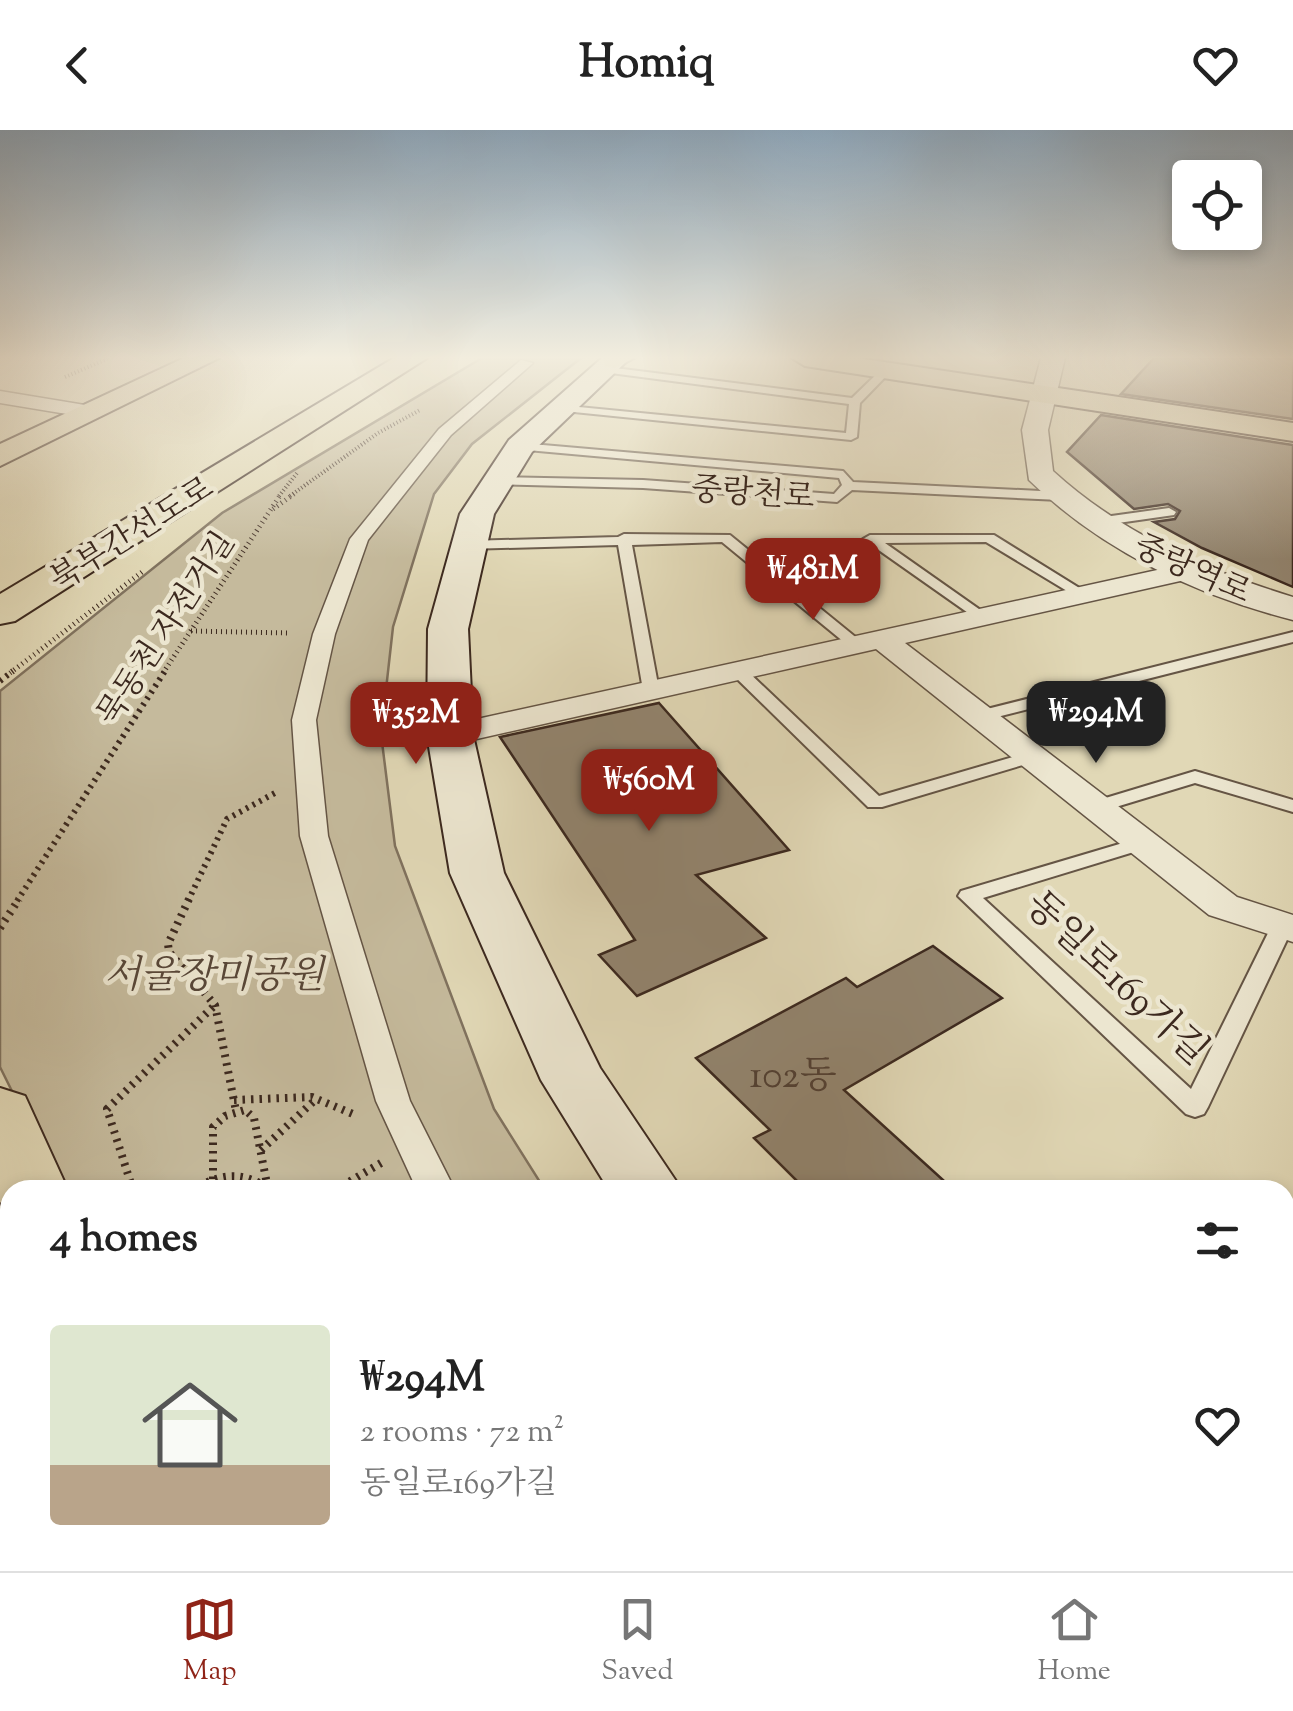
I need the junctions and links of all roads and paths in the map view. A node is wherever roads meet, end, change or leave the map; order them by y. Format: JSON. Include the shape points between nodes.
{"nodes":[{"id":1,"x":64,"y":425,"type":"edge"},
{"id":2,"x":266,"y":425,"type":"edge"},
{"id":3,"x":304,"y":425,"type":"edge"},
{"id":4,"x":393,"y":425,"type":"edge"},
{"id":5,"x":453,"y":425,"type":"edge"},
{"id":6,"x":543,"y":425,"type":"edge"},
{"id":7,"x":738,"y":425,"type":"edge"},
{"id":8,"x":852,"y":425,"type":"edge"},
{"id":9,"x":1039,"y":425,"type":"edge"},
{"id":10,"x":1264,"y":425,"type":"edge"},
{"id":11,"x":1293,"y":432,"type":"edge"},
{"id":12,"x":0,"y":456,"type":"edge"},
{"id":13,"x":508,"y":464,"type":"junction"},
{"id":14,"x":306,"y":465,"type":"dead end"},
{"id":15,"x":849,"y":486,"type":"junction"},
{"id":16,"x":1060,"y":496,"type":"junction"},
{"id":17,"x":1169,"y":512,"type":"dead end"},
{"id":18,"x":264,"y":516,"type":"junction"},
{"id":19,"x":1097,"y":522,"type":"junction"},
{"id":20,"x":624,"y":538,"type":"junction"},
{"id":21,"x":466,"y":545,"type":"junction"},
{"id":22,"x":1189,"y":571,"type":"junction"},
{"id":23,"x":0,"y":583,"type":"edge"},
{"id":24,"x":1082,"y":594,"type":"junction"},
{"id":25,"x":0,"y":612,"type":"edge"},
{"id":26,"x":1292,"y":613,"type":"edge"},
{"id":27,"x":981,"y":616,"type":"junction"},
{"id":28,"x":190,"y":630,"type":"junction"},
{"id":29,"x":324,"y":634,"type":"junction"},
{"id":30,"x":868,"y":642,"type":"junction"},
{"id":31,"x":737,"y":670,"type":"junction"},
{"id":32,"x":651,"y":690,"type":"junction"},
{"id":33,"x":981,"y":716,"type":"junction"},
{"id":34,"x":450,"y":734,"type":"junction"},
{"id":35,"x":1030,"y":757,"type":"junction"},
{"id":36,"x":309,"y":777,"type":"junction"},
{"id":37,"x":1096,"y":806,"type":"junction"},
{"id":38,"x":1293,"y":806,"type":"edge"},
{"id":39,"x":1143,"y":843,"type":"junction"},
{"id":40,"x":1288,"y":927,"type":"edge"},
{"id":41,"x":0,"y":928,"type":"edge"},
{"id":42,"x":215,"y":1005,"type":"junction"},
{"id":43,"x":234,"y":1100,"type":"junction"},
{"id":44,"x":315,"y":1100,"type":"junction"},
{"id":45,"x":236,"y":1111,"type":"junction"},
{"id":46,"x":0,"y":1115,"type":"edge"},
{"id":47,"x":364,"y":1131,"type":"dead end"},
{"id":48,"x":414,"y":1144,"type":"junction"},
{"id":49,"x":372,"y":1147,"type":"dead end"},
{"id":50,"x":260,"y":1151,"type":"junction"},
{"id":51,"x":381,"y":1163,"type":"junction"},
{"id":52,"x":27,"y":1180,"type":"edge"},
{"id":53,"x":130,"y":1180,"type":"edge"},
{"id":54,"x":213,"y":1180,"type":"joint"},
{"id":55,"x":256,"y":1180,"type":"edge"},
{"id":56,"x":267,"y":1180,"type":"edge"},
{"id":57,"x":352,"y":1180,"type":"edge"},
{"id":58,"x":431,"y":1180,"type":"edge"},
{"id":59,"x":640,"y":1180,"type":"edge"}],
"edges":[{"from":1,"to":12,"type":"main road"},
{"from":2,"to":23,"type":"main road","name":"북부간선도로"},
{"from":3,"to":25,"type":"main road","name":"북부간선도로"},
{"from":4,"to":18,"type":"path"},
{"from":5,"to":29,"type":"street","via":[[360,539]]},
{"from":6,"to":13,"type":"main road"},
{"from":7,"to":8,"type":"lane","name":"중랑천로","via":[[851,436]]},
{"from":9,"to":16,"type":"street","name":"중랑역로","via":[[1039,474]]},
{"from":10,"to":11,"type":"main road"},
{"from":13,"to":15,"type":"lane","name":"중랑천로","via":[[843,475]]},
{"from":13,"to":15,"type":"lane","name":"중랑천로","via":[[642,484],[837,498]]},
{"from":13,"to":21,"type":"main road"},
{"from":14,"to":18,"type":"path","name":"묵동천 자전거길"},
{"from":15,"to":16,"type":"lane"},
{"from":16,"to":19,"type":"street","name":"중랑역로"},
{"from":17,"to":19,"type":"lane","name":"중랑역로"},
{"from":18,"to":28,"type":"path","name":"묵동천 자전거길"},
{"from":19,"to":22,"type":"street","name":"중랑역로"},
{"from":20,"to":21,"type":"lane","name":"중랑천로"},
{"from":20,"to":30,"type":"lane","name":"중랑천로","via":[[725,538]]},
{"from":20,"to":32,"type":"lane"},
{"from":21,"to":34,"type":"main road","via":[[448,629]]},
{"from":22,"to":24,"type":"street"},
{"from":22,"to":26,"type":"street","name":"중랑역로"},
{"from":24,"to":27,"type":"street"},
{"from":24,"to":27,"type":"lane","via":[[988,538],[870,539]]},
{"from":26,"to":33,"type":"lane","name":"중랑역로"},
{"from":27,"to":30,"type":"street"},
{"from":28,"to":29,"type":"path"},
{"from":28,"to":41,"type":"path","name":"묵동천 자전거길"},
{"from":29,"to":36,"type":"street","via":[[304,720]]},
{"from":30,"to":31,"type":"street"},
{"from":30,"to":33,"type":"street","name":"동일로169가길"},
{"from":31,"to":32,"type":"street"},
{"from":31,"to":35,"type":"lane","via":[[875,803]]},
{"from":32,"to":34,"type":"street"},
{"from":33,"to":35,"type":"street","name":"동일로169가길"},
{"from":34,"to":59,"type":"main road","via":[[476,873],[574,1080]]},
{"from":35,"to":37,"type":"street","name":"동일로169가길"},
{"from":36,"to":42,"type":"path","via":[[227,819],[168,944]]},
{"from":36,"to":48,"type":"street","via":[[314,836],[393,1100]]},
{"from":37,"to":38,"type":"lane","via":[[1195,777]]},
{"from":37,"to":39,"type":"street","name":"동일로169가길"},
{"from":39,"to":40,"type":"street","name":"동일로169가길","via":[[1223,906]]},
{"from":39,"to":40,"type":"lane","name":"동일로169가길","via":[[968,896],[1195,1107]]},
{"from":42,"to":43,"type":"path"},
{"from":42,"to":53,"type":"path","via":[[107,1109]]},
{"from":43,"to":44,"type":"path","via":[[270,1094]]},
{"from":43,"to":45,"type":"path"},
{"from":44,"to":47,"type":"path","via":[[352,1111]]},
{"from":44,"to":50,"type":"path"},
{"from":45,"to":50,"type":"path","via":[[251,1113]]},
{"from":45,"to":54,"type":"path","via":[[213,1127]]},
{"from":46,"to":52,"type":"main road"},
{"from":48,"to":51,"type":"path"},
{"from":48,"to":58,"type":"street"},
{"from":49,"to":51,"type":"path"},
{"from":50,"to":56,"type":"path"},
{"from":51,"to":57,"type":"path"},
{"from":54,"to":55,"type":"path","via":[[248,1174]]}]}
